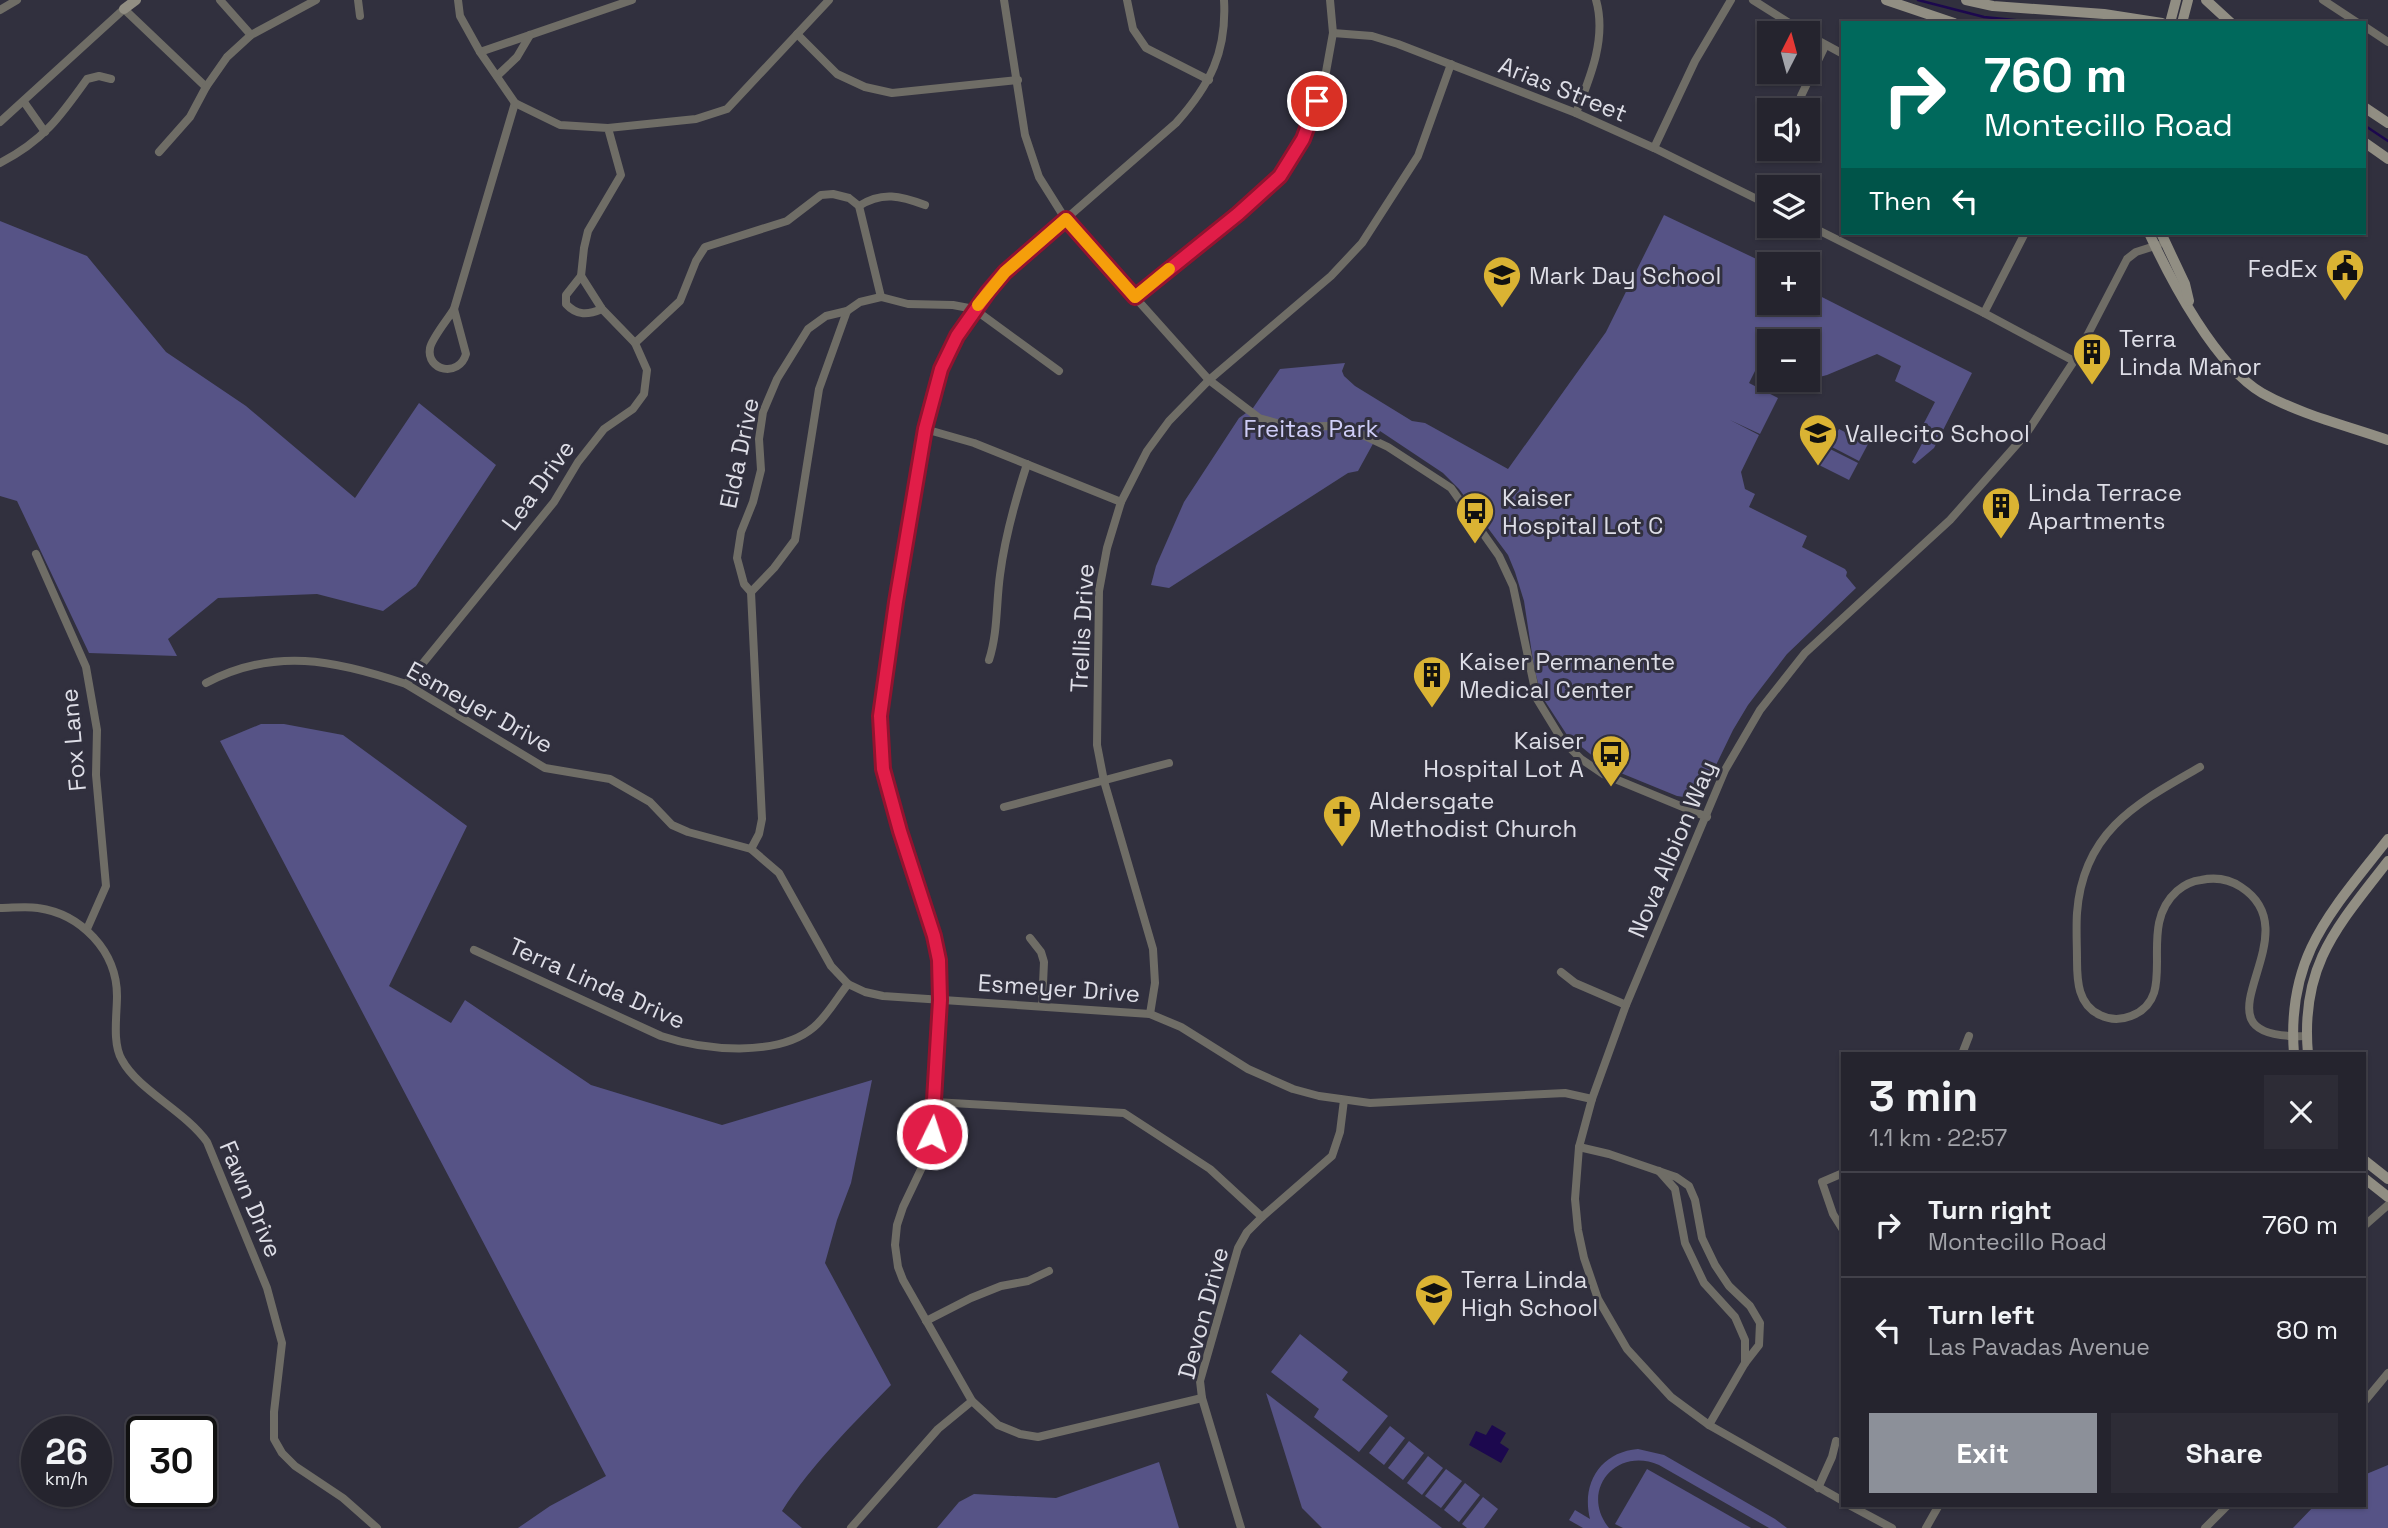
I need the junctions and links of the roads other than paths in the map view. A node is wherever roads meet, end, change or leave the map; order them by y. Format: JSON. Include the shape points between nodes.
{"nodes":[{"id":1,"x":17,"y":0,"type":"edge"},
{"id":2,"x":220,"y":0,"type":"edge"},
{"id":3,"x":316,"y":0,"type":"edge"},
{"id":4,"x":358,"y":0,"type":"edge"},
{"id":5,"x":458,"y":0,"type":"edge"},
{"id":6,"x":632,"y":0,"type":"edge"},
{"id":7,"x":829,"y":0,"type":"edge"},
{"id":8,"x":1004,"y":0,"type":"edge"},
{"id":9,"x":1128,"y":0,"type":"edge"},
{"id":10,"x":1224,"y":0,"type":"edge"},
{"id":11,"x":1330,"y":0,"type":"edge"},
{"id":12,"x":1596,"y":0,"type":"edge"},
{"id":13,"x":1731,"y":0,"type":"edge"},
{"id":14,"x":1753,"y":0,"type":"edge"},
{"id":15,"x":1886,"y":0,"type":"edge"},
{"id":16,"x":1966,"y":0,"type":"edge"},
{"id":17,"x":2176,"y":0,"type":"edge"},
{"id":18,"x":2188,"y":0,"type":"edge"},
{"id":19,"x":2206,"y":0,"type":"edge"},
{"id":20,"x":2323,"y":0,"type":"edge"},
{"id":21,"x":130,"y":3,"type":"edge"},
{"id":22,"x":0,"y":10,"type":"edge"},
{"id":23,"x":360,"y":16,"type":"dead end"},
{"id":24,"x":1786,"y":21,"type":"edge"},
{"id":25,"x":1948,"y":21,"type":"edge"},
{"id":26,"x":2148,"y":21,"type":"edge"},
{"id":27,"x":2171,"y":21,"type":"edge"},
{"id":28,"x":2183,"y":21,"type":"edge"},
{"id":29,"x":2229,"y":21,"type":"edge"},
{"id":30,"x":2355,"y":21,"type":"edge"},
{"id":31,"x":2366,"y":27,"type":"edge"},
{"id":32,"x":1333,"y":33,"type":"junction"},
{"id":33,"x":251,"y":34,"type":"junction"},
{"id":34,"x":797,"y":34,"type":"junction"},
{"id":35,"x":530,"y":35,"type":"junction"},
{"id":36,"x":510,"y":42,"type":"junction"},
{"id":37,"x":2388,"y":42,"type":"edge"},
{"id":38,"x":1820,"y":43,"type":"edge"},
{"id":39,"x":1825,"y":46,"type":"junction"},
{"id":40,"x":480,"y":52,"type":"junction"},
{"id":41,"x":1841,"y":53,"type":"edge"},
{"id":42,"x":517,"y":57,"type":"junction"},
{"id":43,"x":1451,"y":64,"type":"junction"},
{"id":44,"x":497,"y":76,"type":"junction"},
{"id":45,"x":111,"y":79,"type":"dead end"},
{"id":46,"x":1018,"y":80,"type":"junction"},
{"id":47,"x":1209,"y":80,"type":"junction"},
{"id":48,"x":206,"y":87,"type":"junction"},
{"id":49,"x":1801,"y":96,"type":"dead end"},
{"id":50,"x":24,"y":102,"type":"junction"},
{"id":51,"x":515,"y":103,"type":"junction"},
{"id":52,"x":2366,"y":108,"type":"edge"},
{"id":53,"x":1576,"y":113,"type":"junction"},
{"id":54,"x":0,"y":122,"type":"edge"},
{"id":55,"x":2388,"y":123,"type":"edge"},
{"id":56,"x":608,"y":128,"type":"junction"},
{"id":57,"x":45,"y":132,"type":"junction"},
{"id":58,"x":2366,"y":143,"type":"edge"},
{"id":59,"x":1654,"y":148,"type":"junction"},
{"id":60,"x":159,"y":152,"type":"dead end"},
{"id":61,"x":2388,"y":159,"type":"edge"},
{"id":62,"x":0,"y":163,"type":"edge"},
{"id":63,"x":1757,"y":199,"type":"edge"},
{"id":64,"x":925,"y":205,"type":"dead end"},
{"id":65,"x":859,"y":206,"type":"junction"},
{"id":66,"x":1066,"y":219,"type":"junction"},
{"id":67,"x":1820,"y":231,"type":"edge"},
{"id":68,"x":2024,"y":235,"type":"edge"},
{"id":69,"x":2160,"y":240,"type":"edge"},
{"id":70,"x":581,"y":276,"type":"junction"},
{"id":71,"x":881,"y":297,"type":"junction"},
{"id":72,"x":1135,"y":297,"type":"junction"},
{"id":73,"x":454,"y":309,"type":"junction"},
{"id":74,"x":602,"y":309,"type":"junction"},
{"id":75,"x":975,"y":309,"type":"junction"},
{"id":76,"x":847,"y":311,"type":"junction"},
{"id":77,"x":1984,"y":313,"type":"junction"},
{"id":78,"x":635,"y":343,"type":"junction"},
{"id":79,"x":2074,"y":361,"type":"junction"},
{"id":80,"x":1059,"y":371,"type":"dead end"},
{"id":81,"x":1209,"y":380,"type":"junction"},
{"id":82,"x":925,"y":429,"type":"junction"},
{"id":83,"x":2388,"y":440,"type":"edge"},
{"id":84,"x":1027,"y":464,"type":"junction"},
{"id":85,"x":1121,"y":502,"type":"junction"},
{"id":86,"x":36,"y":554,"type":"dead end"},
{"id":87,"x":751,"y":592,"type":"junction"},
{"id":88,"x":989,"y":660,"type":"dead end"},
{"id":89,"x":206,"y":683,"type":"dead end"},
{"id":90,"x":406,"y":684,"type":"junction"},
{"id":91,"x":1169,"y":763,"type":"dead end"},
{"id":92,"x":2200,"y":767,"type":"dead end"},
{"id":93,"x":1104,"y":781,"type":"junction"},
{"id":94,"x":1004,"y":807,"type":"dead end"},
{"id":95,"x":1707,"y":817,"type":"junction"},
{"id":96,"x":2388,"y":839,"type":"edge"},
{"id":97,"x":751,"y":849,"type":"junction"},
{"id":98,"x":2388,"y":861,"type":"edge"},
{"id":99,"x":0,"y":908,"type":"edge"},
{"id":100,"x":88,"y":929,"type":"junction"},
{"id":101,"x":1030,"y":938,"type":"dead end"},
{"id":102,"x":474,"y":950,"type":"dead end"},
{"id":103,"x":1561,"y":972,"type":"dead end"},
{"id":104,"x":848,"y":984,"type":"junction"},
{"id":105,"x":940,"y":1000,"type":"junction"},
{"id":106,"x":1042,"y":1006,"type":"junction"},
{"id":107,"x":1626,"y":1006,"type":"junction"},
{"id":108,"x":1150,"y":1014,"type":"junction"},
{"id":109,"x":1969,"y":1036,"type":"dead end"},
{"id":110,"x":2293,"y":1036,"type":"junction"},
{"id":111,"x":2306,"y":1036,"type":"junction"},
{"id":112,"x":1963,"y":1052,"type":"edge"},
{"id":113,"x":2294,"y":1052,"type":"edge"},
{"id":114,"x":2308,"y":1052,"type":"edge"},
{"id":115,"x":1592,"y":1099,"type":"junction"},
{"id":116,"x":1344,"y":1100,"type":"junction"},
{"id":117,"x":934,"y":1102,"type":"junction"},
{"id":118,"x":1579,"y":1147,"type":"junction"},
{"id":119,"x":2366,"y":1162,"type":"edge"},
{"id":120,"x":1659,"y":1171,"type":"junction"},
{"id":121,"x":1841,"y":1174,"type":"edge"},
{"id":122,"x":2366,"y":1180,"type":"edge"},
{"id":123,"x":2388,"y":1180,"type":"edge"},
{"id":124,"x":2388,"y":1197,"type":"edge"},
{"id":125,"x":2388,"y":1205,"type":"edge"},
{"id":126,"x":1262,"y":1217,"type":"junction"},
{"id":127,"x":2366,"y":1224,"type":"edge"},
{"id":128,"x":1841,"y":1227,"type":"edge"},
{"id":129,"x":1049,"y":1271,"type":"dead end"},
{"id":130,"x":926,"y":1321,"type":"junction"},
{"id":131,"x":1745,"y":1363,"type":"junction"},
{"id":132,"x":2388,"y":1373,"type":"edge"},
{"id":133,"x":1202,"y":1398,"type":"junction"},
{"id":134,"x":2366,"y":1400,"type":"edge"},
{"id":135,"x":972,"y":1401,"type":"junction"},
{"id":136,"x":1709,"y":1425,"type":"junction"},
{"id":137,"x":1836,"y":1441,"type":"dead end"},
{"id":138,"x":1818,"y":1488,"type":"junction"},
{"id":139,"x":1841,"y":1501,"type":"edge"},
{"id":140,"x":1853,"y":1507,"type":"edge"},
{"id":141,"x":1938,"y":1507,"type":"edge"},
{"id":142,"x":2226,"y":1507,"type":"edge"},
{"id":143,"x":377,"y":1528,"type":"edge"},
{"id":144,"x":851,"y":1528,"type":"edge"},
{"id":145,"x":1241,"y":1528,"type":"edge"},
{"id":146,"x":1892,"y":1528,"type":"edge"},
{"id":147,"x":1926,"y":1528,"type":"edge"},
{"id":148,"x":2205,"y":1528,"type":"edge"}],
"edges":[{"from":1,"to":22,"type":"street"},
{"from":2,"to":33,"type":"street"},
{"from":3,"to":33,"type":"street"},
{"from":4,"to":23,"type":"street"},
{"from":5,"to":40,"type":"street","via":[[460,16]]},
{"from":6,"to":35,"type":"street"},
{"from":7,"to":34,"type":"street"},
{"from":8,"to":46,"type":"street"},
{"from":9,"to":47,"type":"street","via":[[1133,29],[1146,48]]},
{"from":10,"to":47,"type":"street","via":[[1222,45]]},
{"from":11,"to":32,"type":"street"},
{"from":12,"to":53,"type":"street","via":[[1598,46]]},
{"from":13,"to":59,"type":"street","via":[[1695,61]]},
{"from":14,"to":24,"type":"street"},
{"from":15,"to":25,"type":"main road"},
{"from":16,"to":26,"type":"main road"},
{"from":17,"to":27,"type":"main road"},
{"from":18,"to":28,"type":"main road"},
{"from":19,"to":29,"type":"main road"},
{"from":20,"to":30,"type":"street"},
{"from":21,"to":48,"type":"street"},
{"from":21,"to":50,"type":"street"},
{"from":31,"to":37,"type":"street"},
{"from":32,"to":43,"type":"street","name":"Arias Street","via":[[1372,36]]},
{"from":32,"to":72,"type":"street","via":[[1324,83],[1303,139],[1280,176]]},
{"from":33,"to":48,"type":"street"},
{"from":34,"to":46,"type":"street","via":[[837,74],[866,88],[892,93]]},
{"from":34,"to":56,"type":"street","via":[[727,108],[696,119]]},
{"from":35,"to":36,"type":"street"},
{"from":35,"to":42,"type":"street"},
{"from":36,"to":40,"type":"street"},
{"from":36,"to":42,"type":"street"},
{"from":38,"to":39,"type":"street"},
{"from":39,"to":41,"type":"street"},
{"from":39,"to":49,"type":"street"},
{"from":40,"to":44,"type":"street"},
{"from":42,"to":44,"type":"street"},
{"from":43,"to":53,"type":"street","name":"Arias Street"},
{"from":43,"to":81,"type":"street","name":"Trellis Drive","via":[[1418,156],[1362,243],[1331,276]]},
{"from":44,"to":51,"type":"street"},
{"from":45,"to":57,"type":"street","via":[[87,79]]},
{"from":46,"to":66,"type":"street","via":[[1024,135],[1039,177]]},
{"from":47,"to":66,"type":"street","via":[[1176,123]]},
{"from":48,"to":60,"type":"street","via":[[190,117]]},
{"from":50,"to":54,"type":"street"},
{"from":50,"to":57,"type":"street"},
{"from":51,"to":56,"type":"street","via":[[560,125]]},
{"from":51,"to":73,"type":"street"},
{"from":52,"to":55,"type":"main road"},
{"from":53,"to":59,"type":"street","name":"Arias Street"},
{"from":56,"to":70,"type":"street","via":[[621,175],[588,231]]},
{"from":57,"to":62,"type":"street"},
{"from":58,"to":61,"type":"main road"},
{"from":59,"to":63,"type":"street","name":"Arias Street"},
{"from":64,"to":65,"type":"street","via":[[883,195]]},
{"from":65,"to":71,"type":"street"},
{"from":65,"to":78,"type":"street","via":[[849,198],[821,195],[787,221],[705,247],[680,302]]},
{"from":66,"to":72,"type":"street"},
{"from":66,"to":75,"type":"street","via":[[1005,272]]},
{"from":67,"to":77,"type":"street"},
{"from":68,"to":77,"type":"street"},
{"from":69,"to":79,"type":"street","name":"Nova Albion Way","via":[[2127,259]]},
{"from":69,"to":83,"type":"main road","via":[[2185,284],[2191,310],[2238,374],[2262,393],[2293,407]]},
{"from":70,"to":74,"type":"street","name":"Lea Drive"},
{"from":70,"to":74,"type":"street","via":[[566,295],[566,304],[583,314]]},
{"from":71,"to":75,"type":"street","via":[[908,304]]},
{"from":71,"to":76,"type":"street","name":"Elda Drive"},
{"from":72,"to":81,"type":"street"},
{"from":73,"to":73,"type":"street","via":[[430,346],[431,358],[444,369],[461,364],[466,354]]},
{"from":74,"to":78,"type":"street","name":"Lea Drive"},
{"from":75,"to":80,"type":"street"},
{"from":75,"to":82,"type":"street","via":[[941,369]]},
{"from":76,"to":87,"type":"street","via":[[819,388],[795,540]]},
{"from":76,"to":87,"type":"street","name":"Elda Drive","via":[[826,316],[808,330],[777,379],[763,412],[761,470],[737,558]]},
{"from":77,"to":79,"type":"street"},
{"from":78,"to":90,"type":"street","name":"Lea Drive","via":[[647,370],[643,394],[633,410],[604,429],[554,502]]},
{"from":79,"to":95,"type":"street","name":"Nova Albion Way","via":[[2026,434],[1950,520],[1797,663],[1747,731],[1725,770]]},
{"from":81,"to":85,"type":"street","name":"Trellis Drive","via":[[1147,451]]},
{"from":81,"to":95,"type":"street","via":[[1259,418],[1291,427],[1352,430],[1388,447],[1451,488],[1499,556],[1513,586],[1537,699],[1562,740],[1603,774]]},
{"from":82,"to":84,"type":"street"},
{"from":82,"to":105,"type":"street","via":[[880,716],[883,769],[934,936]]},
{"from":84,"to":85,"type":"street"},
{"from":84,"to":88,"type":"street","via":[[1006,530],[996,640]]},
{"from":85,"to":93,"type":"street","name":"Trellis Drive","via":[[1099,590],[1097,745]]},
{"from":86,"to":100,"type":"street","name":"Fox Lane","via":[[86,667],[97,730],[96,775],[106,886]]},
{"from":87,"to":97,"type":"street","name":"Elda Drive","via":[[762,819]]},
{"from":89,"to":90,"type":"street","name":"Esmeyer Drive","via":[[247,665],[285,660],[329,664]]},
{"from":90,"to":97,"type":"street","name":"Esmeyer Drive","via":[[545,768],[610,779],[650,802],[672,825]]},
{"from":91,"to":93,"type":"street"},
{"from":92,"to":110,"type":"street","via":[[2121,817],[2093,856],[2077,914],[2081,995],[2099,1015],[2113,1020],[2140,1012],[2155,990],[2158,919],[2164,907],[2195,880],[2225,880],[2251,894],[2265,917],[2265,945],[2249,1000],[2251,1020],[2265,1033]]},
{"from":93,"to":94,"type":"street"},
{"from":93,"to":108,"type":"street","name":"Trellis Drive","via":[[1153,949],[1155,983]]},
{"from":95,"to":107,"type":"street","name":"Nova Albion Way"},
{"from":96,"to":110,"type":"main road","via":[[2313,941],[2298,981]]},
{"from":97,"to":104,"type":"street","name":"Esmeyer Drive","via":[[779,873],[831,966]]},
{"from":98,"to":111,"type":"main road","via":[[2325,947],[2311,984]]},
{"from":99,"to":100,"type":"street","name":"Fawn Drive","via":[[37,908],[61,914]]},
{"from":100,"to":143,"type":"street","name":"Fawn Drive","via":[[112,964],[117,980],[121,1059],[137,1078],[196,1126],[207,1142],[267,1288],[282,1343],[274,1439],[295,1466]]},
{"from":101,"to":106,"type":"street","via":[[1044,962]]},
{"from":102,"to":104,"type":"street","name":"Terra Linda Drive","via":[[661,1036],[710,1048],[781,1045],[802,1036],[816,1026]]},
{"from":103,"to":107,"type":"street"},
{"from":104,"to":105,"type":"street","name":"Esmeyer Drive","via":[[883,996]]},
{"from":105,"to":106,"type":"street","name":"Esmeyer Drive"},
{"from":105,"to":117,"type":"street"},
{"from":106,"to":108,"type":"street","name":"Esmeyer Drive"},
{"from":107,"to":115,"type":"street","name":"Nova Albion Way"},
{"from":108,"to":116,"type":"street","name":"Esmeyer Drive","via":[[1181,1027],[1259,1074],[1293,1089]]},
{"from":109,"to":112,"type":"street"},
{"from":110,"to":111,"type":"street"},
{"from":110,"to":113,"type":"main road"},
{"from":111,"to":114,"type":"main road"},
{"from":115,"to":116,"type":"street","name":"Esmeyer Drive","via":[[1565,1093],[1370,1103]]},
{"from":115,"to":118,"type":"street","name":"Nova Albion Way"},
{"from":116,"to":126,"type":"street","name":"Devon Drive","via":[[1332,1156]]},
{"from":117,"to":126,"type":"street","via":[[1124,1113],[1210,1169]]},
{"from":117,"to":130,"type":"street","via":[[925,1161],[902,1207],[895,1245],[902,1280]]},
{"from":118,"to":120,"type":"street"},
{"from":118,"to":136,"type":"street","name":"Nova Albion Way","via":[[1575,1178],[1578,1230],[1598,1299],[1639,1365]]},
{"from":119,"to":123,"type":"main road"},
{"from":120,"to":131,"type":"street","via":[[1675,1189],[1685,1243],[1704,1283],[1735,1317],[1745,1340]]},
{"from":120,"to":131,"type":"street","via":[[1689,1186],[1702,1238],[1715,1265],[1760,1323],[1759,1345]]},
{"from":121,"to":128,"type":"street","via":[[1822,1182]]},
{"from":122,"to":124,"type":"main road"},
{"from":125,"to":127,"type":"street"},
{"from":126,"to":133,"type":"street","name":"Devon Drive","via":[[1238,1248],[1200,1381]]},
{"from":129,"to":130,"type":"street","via":[[971,1298]]},
{"from":130,"to":135,"type":"street"},
{"from":131,"to":136,"type":"street"},
{"from":132,"to":134,"type":"street"},
{"from":133,"to":135,"type":"street","via":[[1038,1437],[998,1425]]},
{"from":133,"to":145,"type":"street","name":"Devon Drive"},
{"from":135,"to":144,"type":"street","via":[[938,1429]]},
{"from":136,"to":138,"type":"street","name":"Nova Albion Way"},
{"from":137,"to":138,"type":"street"},
{"from":138,"to":139,"type":"street","name":"Nova Albion Way"},
{"from":140,"to":146,"type":"street"},
{"from":141,"to":147,"type":"street"},
{"from":142,"to":148,"type":"street"}]}
